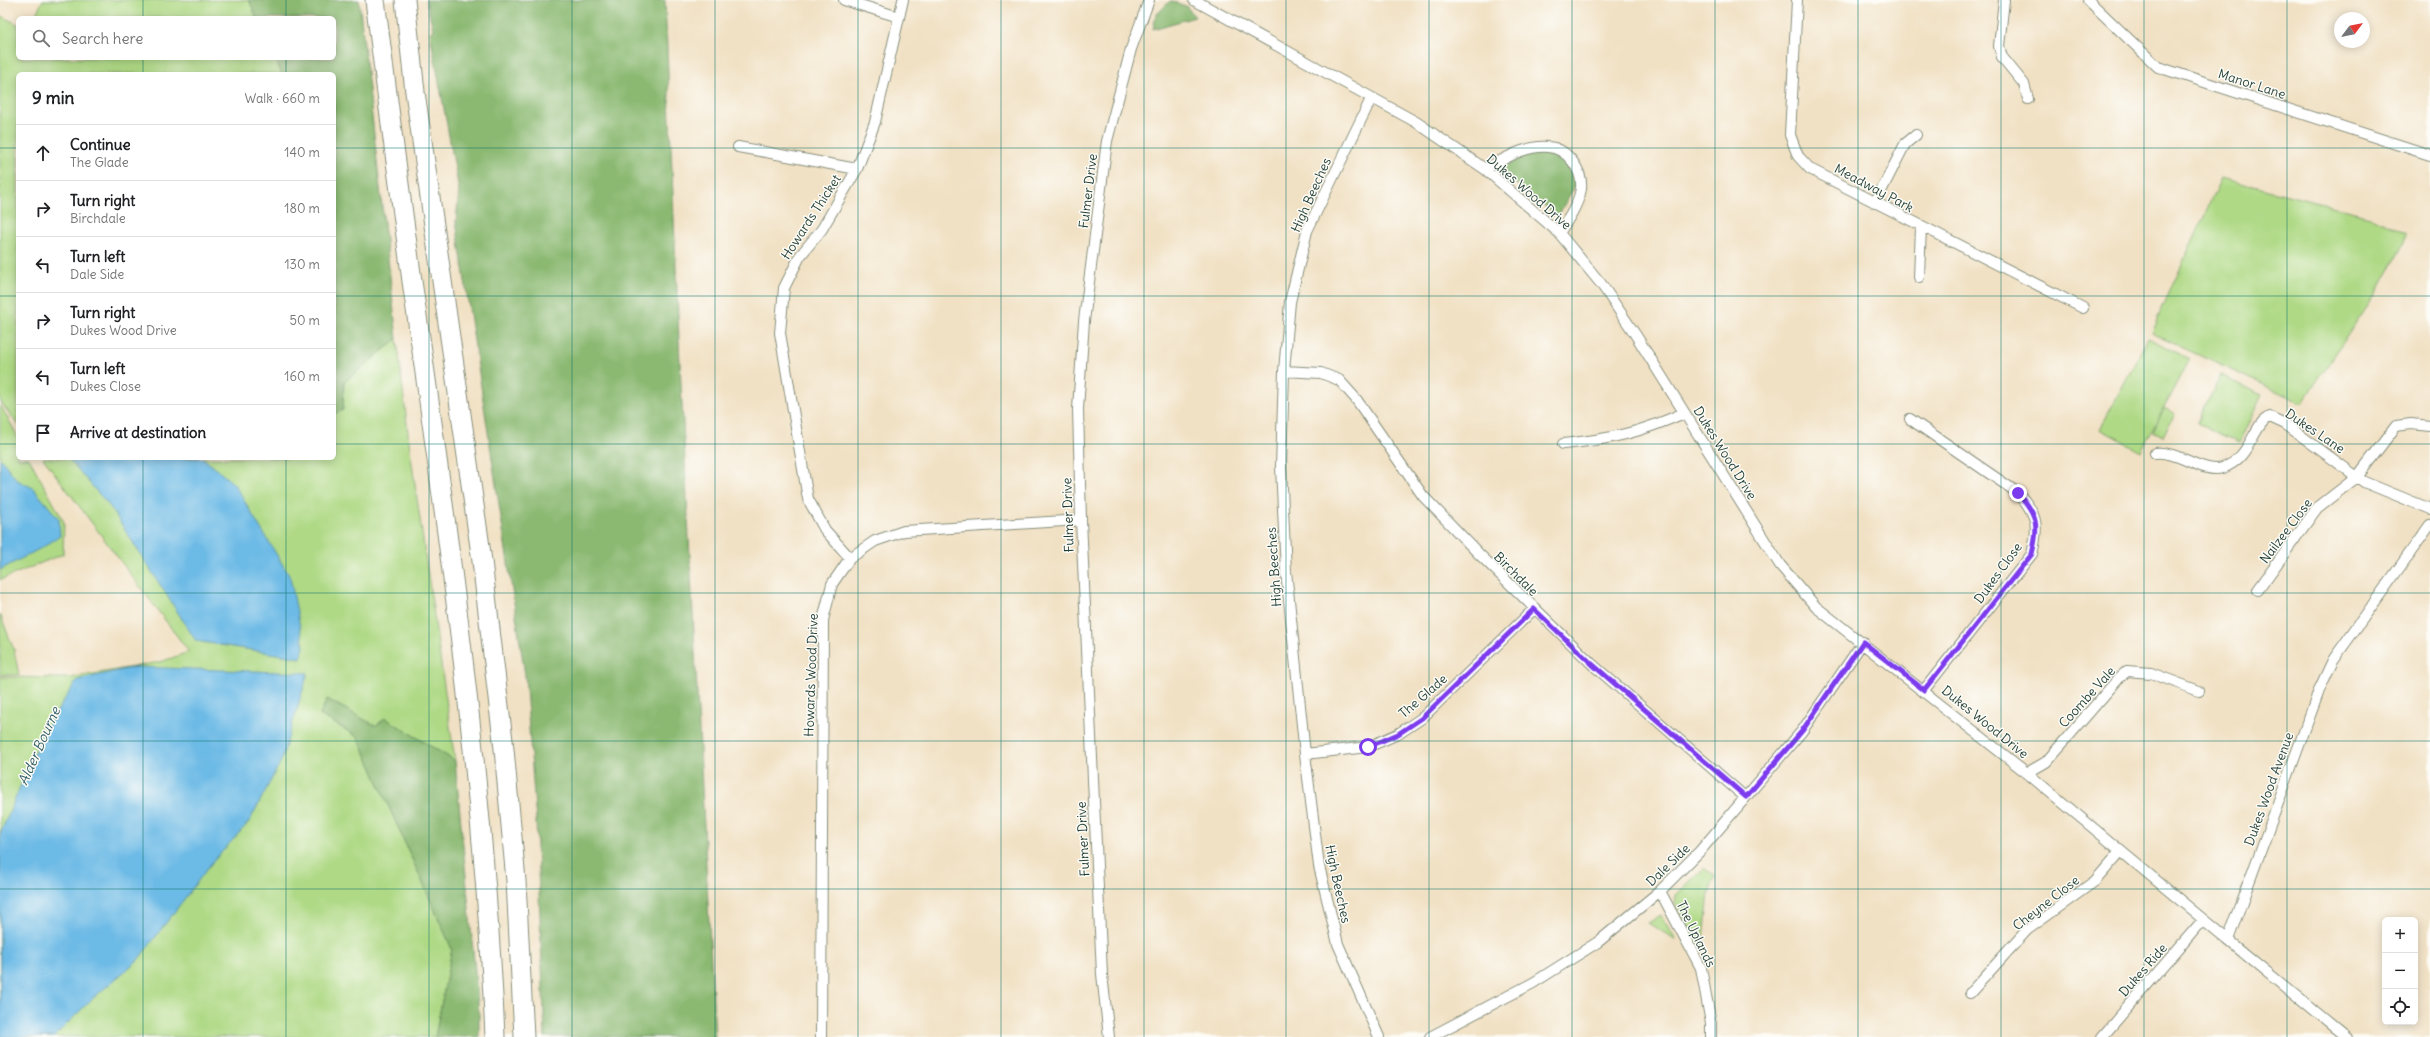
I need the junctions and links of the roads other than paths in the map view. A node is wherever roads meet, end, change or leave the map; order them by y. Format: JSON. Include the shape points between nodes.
{"nodes":[{"id":1,"x":375,"y":0,"type":"edge"},
{"id":2,"x":405,"y":0,"type":"edge"},
{"id":3,"x":844,"y":0,"type":"edge"},
{"id":4,"x":902,"y":0,"type":"edge"},
{"id":5,"x":1149,"y":0,"type":"edge"},
{"id":6,"x":1194,"y":0,"type":"edge"},
{"id":7,"x":1797,"y":0,"type":"edge"},
{"id":8,"x":2004,"y":0,"type":"edge"},
{"id":9,"x":2088,"y":0,"type":"edge"},
{"id":10,"x":898,"y":17,"type":"junction"},
{"id":11,"x":1370,"y":99,"type":"junction"},
{"id":12,"x":2028,"y":99,"type":"dead end"},
{"id":13,"x":1916,"y":135,"type":"dead end"},
{"id":14,"x":738,"y":147,"type":"dead end"},
{"id":15,"x":2430,"y":155,"type":"edge"},
{"id":16,"x":857,"y":169,"type":"junction"},
{"id":17,"x":1485,"y":169,"type":"junction"},
{"id":18,"x":1875,"y":203,"type":"junction"},
{"id":19,"x":1921,"y":227,"type":"junction"},
{"id":20,"x":1559,"y":232,"type":"junction"},
{"id":21,"x":1919,"y":278,"type":"dead end"},
{"id":22,"x":2083,"y":308,"type":"dead end"},
{"id":23,"x":1284,"y":371,"type":"junction"},
{"id":24,"x":1684,"y":413,"type":"junction"},
{"id":25,"x":1910,"y":419,"type":"dead end"},
{"id":26,"x":2430,"y":426,"type":"edge"},
{"id":27,"x":1563,"y":444,"type":"dead end"},
{"id":28,"x":2155,"y":453,"type":"dead end"},
{"id":29,"x":2357,"y":477,"type":"junction"},
{"id":30,"x":2430,"y":508,"type":"edge"},
{"id":31,"x":1081,"y":520,"type":"junction"},
{"id":32,"x":2430,"y":525,"type":"edge"},
{"id":33,"x":850,"y":558,"type":"junction"},
{"id":34,"x":2258,"y":590,"type":"dead end"},
{"id":35,"x":1534,"y":609,"type":"junction"},
{"id":36,"x":1863,"y":642,"type":"junction"},
{"id":37,"x":1924,"y":690,"type":"junction"},
{"id":38,"x":2199,"y":691,"type":"dead end"},
{"id":39,"x":1305,"y":754,"type":"junction"},
{"id":40,"x":2027,"y":772,"type":"junction"},
{"id":41,"x":1746,"y":797,"type":"junction"},
{"id":42,"x":2121,"y":851,"type":"junction"},
{"id":43,"x":1660,"y":891,"type":"junction"},
{"id":44,"x":2203,"y":920,"type":"junction"},
{"id":45,"x":2228,"y":940,"type":"junction"},
{"id":46,"x":1970,"y":993,"type":"dead end"},
{"id":47,"x":495,"y":1037,"type":"edge"},
{"id":48,"x":524,"y":1037,"type":"edge"},
{"id":49,"x":821,"y":1037,"type":"edge"},
{"id":50,"x":1109,"y":1037,"type":"edge"},
{"id":51,"x":1379,"y":1037,"type":"edge"},
{"id":52,"x":1430,"y":1037,"type":"edge"},
{"id":53,"x":1711,"y":1037,"type":"edge"},
{"id":54,"x":2102,"y":1037,"type":"edge"},
{"id":55,"x":2346,"y":1037,"type":"edge"}],
"edges":[{"from":1,"to":47,"type":"highway","via":[[467,683],[483,838]]},
{"from":2,"to":48,"type":"highway","via":[[415,92],[482,561],[504,749],[516,881]]},
{"from":3,"to":10,"type":"street"},
{"from":4,"to":10,"type":"street","name":"Howards Thicket"},
{"from":5,"to":31,"type":"street","name":"Fulmer Drive","via":[[1131,49],[1107,141],[1084,321],[1078,410]]},
{"from":6,"to":11,"type":"street","name":"Dukes Wood Drive"},
{"from":7,"to":18,"type":"street","name":"Meadway Park","via":[[1790,135],[1798,156],[1810,169]]},
{"from":8,"to":12,"type":"street","via":[[1999,46],[2002,57],[2024,84]]},
{"from":9,"to":15,"type":"street","name":"Manor Lane","via":[[2158,67]]},
{"from":10,"to":16,"type":"street","name":"Howards Thicket","via":[[875,122]]},
{"from":11,"to":17,"type":"street","name":"Dukes Wood Drive","via":[[1416,122]]},
{"from":11,"to":23,"type":"street","name":"High Beeches","via":[[1307,231],[1290,302]]},
{"from":13,"to":18,"type":"street","via":[[1905,144]]},
{"from":14,"to":16,"type":"street"},
{"from":16,"to":33,"type":"street","name":"Howards Thicket","via":[[822,229],[800,256],[784,288],[780,333],[808,499],[825,530]]},
{"from":17,"to":20,"type":"street","name":"Dukes Wood Drive"},
{"from":17,"to":20,"type":"street","via":[[1532,148],[1549,147],[1561,150],[1571,157],[1581,188],[1571,216]]},
{"from":18,"to":19,"type":"street","name":"Meadway Park"},
{"from":19,"to":21,"type":"street"},
{"from":19,"to":22,"type":"street","name":"Meadway Park"},
{"from":20,"to":24,"type":"street","name":"Dukes Wood Drive","via":[[1606,291]]},
{"from":23,"to":35,"type":"street","name":"Birchdale","via":[[1321,373],[1338,380],[1356,399],[1423,496]]},
{"from":23,"to":39,"type":"street","name":"High Beeches","via":[[1281,467],[1286,571]]},
{"from":24,"to":27,"type":"street","via":[[1647,429],[1608,440]]},
{"from":24,"to":36,"type":"street","name":"Dukes Wood Drive","via":[[1780,565],[1816,607]]},
{"from":25,"to":37,"type":"street","name":"Dukes Close","via":[[2018,493],[2032,509],[2037,531],[2032,554]]},
{"from":26,"to":29,"type":"street","name":"Nailzee Close","via":[[2396,426]]},
{"from":28,"to":29,"type":"street","name":"Dukes Lane","via":[[2169,454],[2214,470],[2222,468],[2243,455],[2261,422],[2270,418],[2285,424]]},
{"from":29,"to":30,"type":"street","name":"Dukes Lane"},
{"from":29,"to":34,"type":"street","name":"Nailzee Close","via":[[2317,508]]},
{"from":31,"to":33,"type":"street","name":"Howards Wood Drive","via":[[904,531],[875,541]]},
{"from":31,"to":50,"type":"street","name":"Fulmer Drive","via":[[1102,974]]},
{"from":32,"to":45,"type":"street","name":"Dukes Wood Avenue","via":[[2333,660],[2320,688]]},
{"from":33,"to":49,"type":"street","name":"Howards Wood Drive","via":[[832,584],[823,620]]},
{"from":35,"to":39,"type":"street","name":"The Glade","via":[[1422,718],[1398,734],[1368,747]]},
{"from":35,"to":41,"type":"street","name":"Birchdale","via":[[1592,664]]},
{"from":36,"to":37,"type":"street","name":"Dukes Wood Drive"},
{"from":36,"to":41,"type":"street","name":"Dale Side","via":[[1802,731]]},
{"from":37,"to":40,"type":"street","name":"Dukes Wood Drive"},
{"from":38,"to":40,"type":"street","name":"Coombe Vale","via":[[2151,673],[2127,671],[2046,762]]},
{"from":39,"to":51,"type":"street","name":"High Beeches","via":[[1319,866],[1338,944]]},
{"from":40,"to":42,"type":"street","name":"Dukes Wood Drive"},
{"from":41,"to":43,"type":"street","name":"Dale Side","via":[[1700,851]]},
{"from":42,"to":44,"type":"street","name":"Dukes Wood Drive"},
{"from":42,"to":46,"type":"street","name":"Cheyne Close","via":[[2095,881],[2027,930]]},
{"from":43,"to":52,"type":"street","name":"Dale Side","via":[[1598,942],[1533,983]]},
{"from":43,"to":53,"type":"street","name":"The Uplands","via":[[1701,968],[1711,1023]]},
{"from":44,"to":45,"type":"street","name":"Dukes Wood Drive"},
{"from":44,"to":54,"type":"street","name":"Dukes Ride"},
{"from":45,"to":55,"type":"street"}]}
